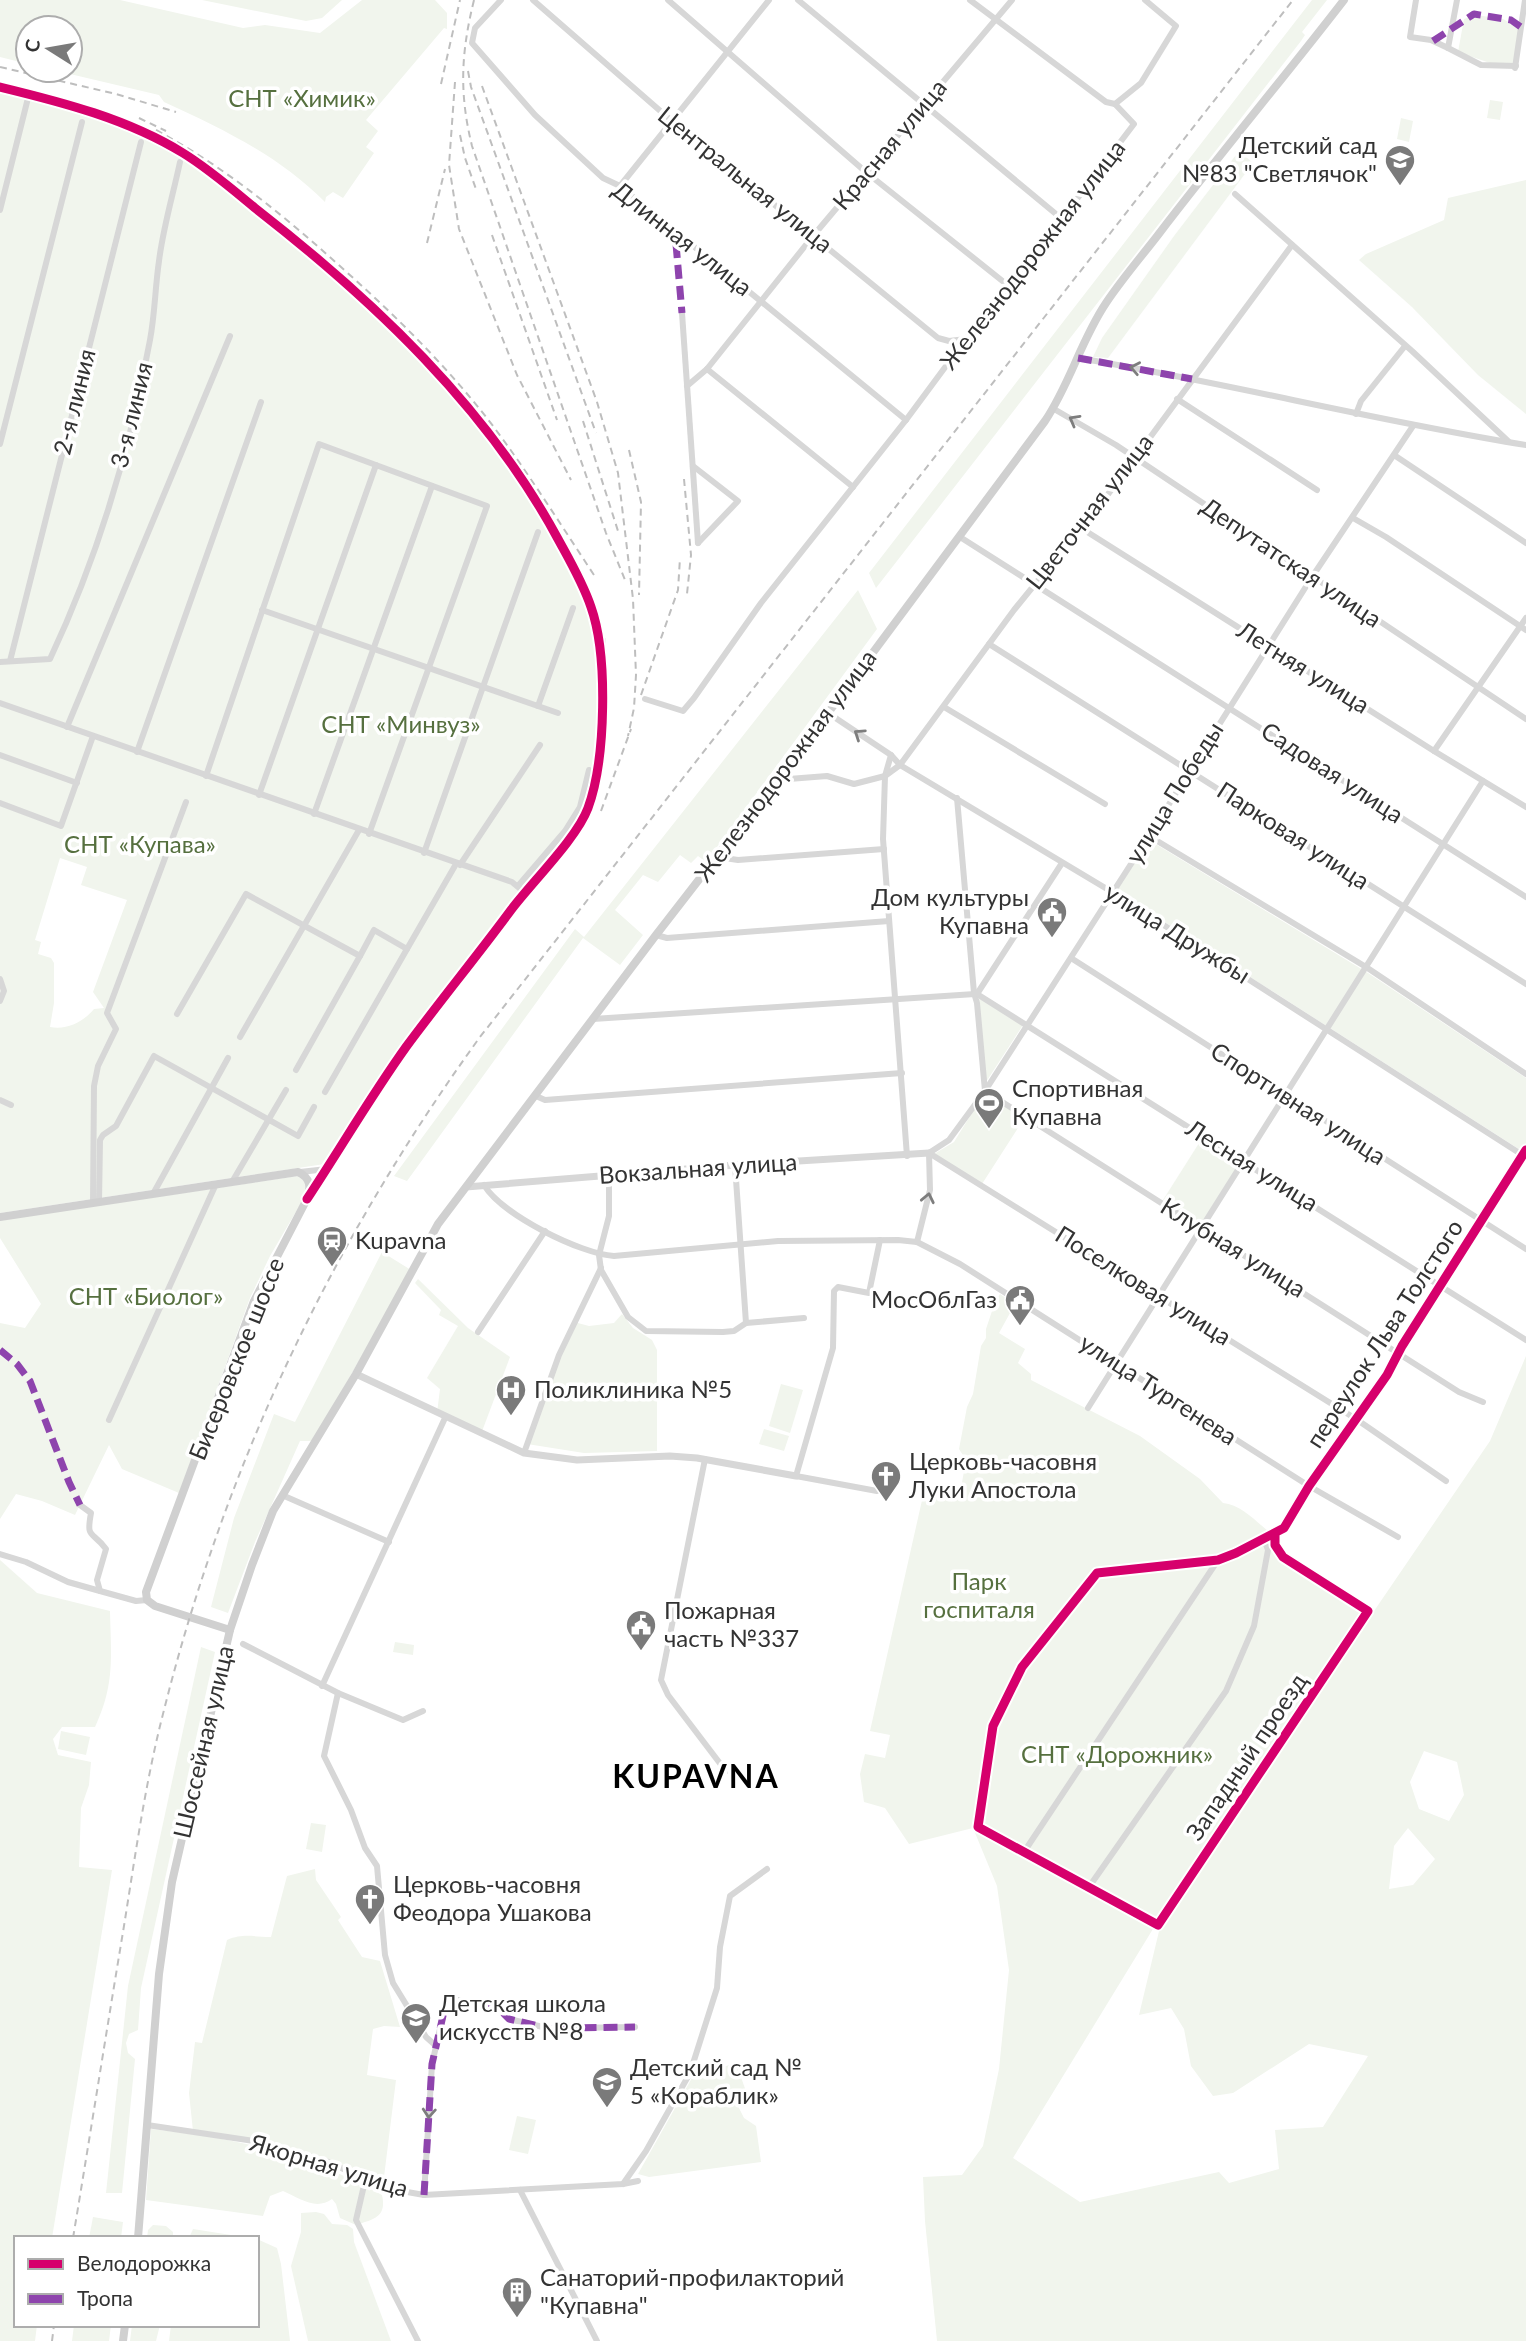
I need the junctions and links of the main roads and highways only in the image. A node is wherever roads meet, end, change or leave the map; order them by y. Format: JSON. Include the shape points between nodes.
{"nodes":[{"id":1,"x":1344,"y":0,"type":"edge"},
{"id":2,"x":0,"y":1217,"type":"edge"},
{"id":3,"x":356,"y":1374,"type":"joint"},
{"id":4,"x":230,"y":1630,"type":"junction"},
{"id":5,"x":138,"y":2236,"type":"edge"}],
"edges":[{"from":1,"to":3,"type":"main road","name":"Железнодорожная улица","via":[[1106,303],[1054,408],[439,1224]]},
{"from":2,"to":4,"type":"main road","name":"Бисеровское шоссе","via":[[298,1172],[309,1181],[307,1199],[254,1301],[146,1591],[147,1600],[155,1606]]},
{"from":3,"to":4,"type":"main road","name":"Шоссейная улица","via":[[282,1495],[251,1565]]},
{"from":4,"to":5,"type":"main road","name":"Шоссейная улица","via":[[167,1912]]}]}
